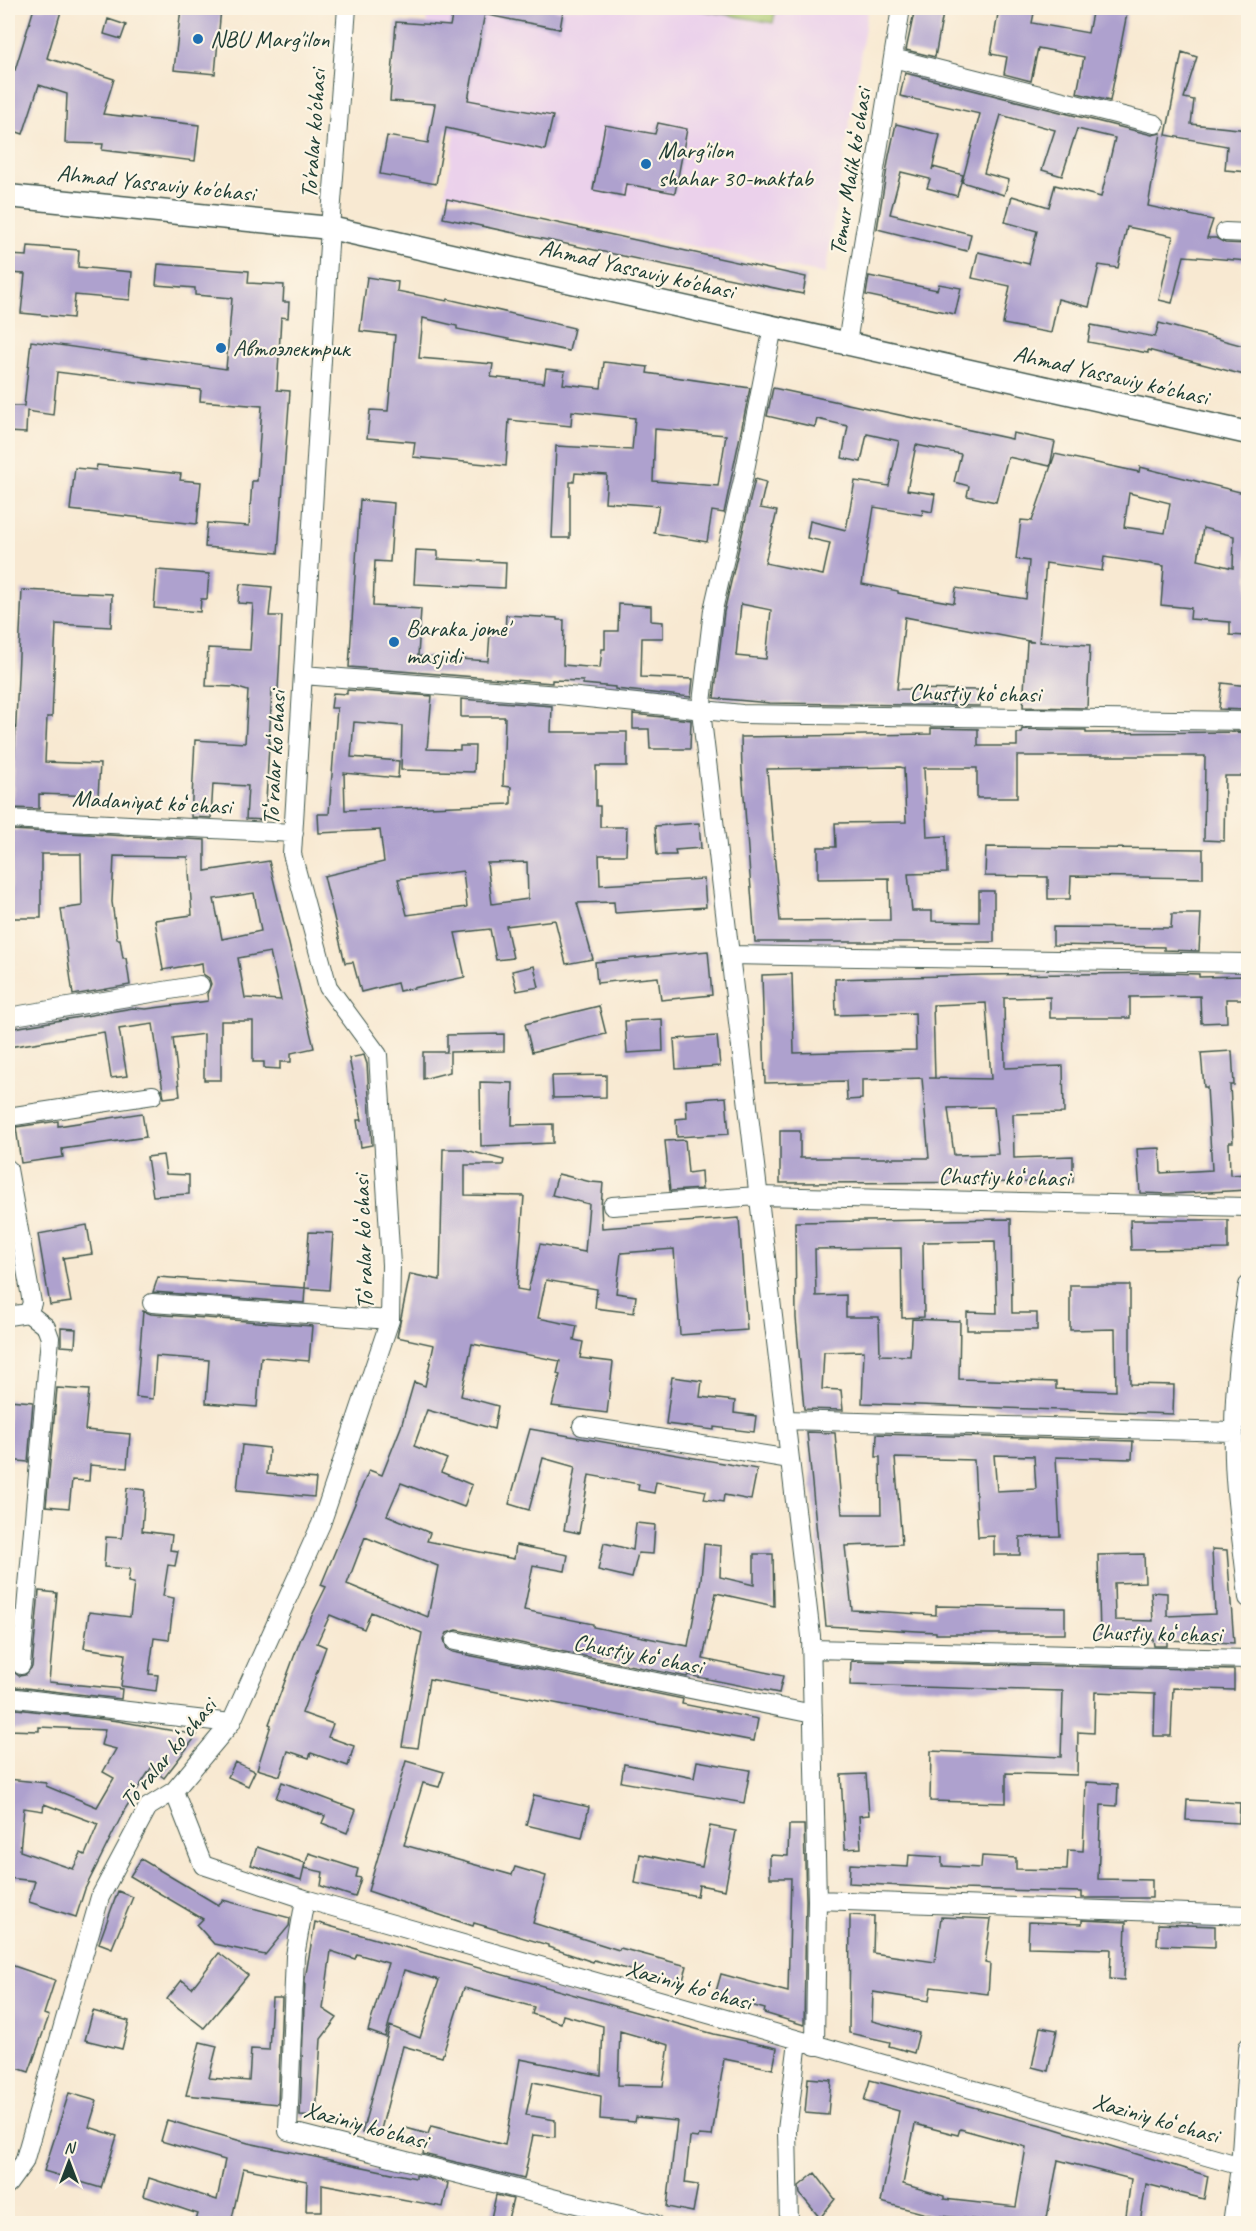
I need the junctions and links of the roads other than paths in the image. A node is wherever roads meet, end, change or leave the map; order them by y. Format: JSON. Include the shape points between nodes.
{"nodes":[{"id":1,"x":347,"y":8,"type":"edge"},
{"id":2,"x":901,"y":8,"type":"edge"},
{"id":3,"x":893,"y":57,"type":"junction"},
{"id":4,"x":1155,"y":124,"type":"dead end"},
{"id":5,"x":8,"y":196,"type":"edge"},
{"id":6,"x":330,"y":228,"type":"junction"},
{"id":7,"x":1225,"y":232,"type":"dead end"},
{"id":8,"x":1248,"y":233,"type":"edge"},
{"id":9,"x":773,"y":327,"type":"junction"},
{"id":10,"x":847,"y":343,"type":"junction"},
{"id":11,"x":1248,"y":433,"type":"edge"},
{"id":12,"x":303,"y":675,"type":"junction"},
{"id":13,"x":701,"y":711,"type":"junction"},
{"id":14,"x":1248,"y":721,"type":"edge"},
{"id":15,"x":8,"y":819,"type":"edge"},
{"id":16,"x":294,"y":833,"type":"junction"},
{"id":17,"x":730,"y":955,"type":"junction"},
{"id":18,"x":1248,"y":963,"type":"edge"},
{"id":19,"x":200,"y":985,"type":"dead end"},
{"id":20,"x":8,"y":1017,"type":"edge"},
{"id":21,"x":153,"y":1095,"type":"dead end"},
{"id":22,"x":8,"y":1117,"type":"edge"},
{"id":23,"x":8,"y":1168,"type":"edge"},
{"id":24,"x":758,"y":1196,"type":"junction"},
{"id":25,"x":612,"y":1206,"type":"dead end"},
{"id":26,"x":1248,"y":1207,"type":"edge"},
{"id":27,"x":1248,"y":1285,"type":"edge"},
{"id":28,"x":152,"y":1304,"type":"dead end"},
{"id":29,"x":28,"y":1313,"type":"junction"},
{"id":30,"x":8,"y":1316,"type":"edge"},
{"id":31,"x":390,"y":1320,"type":"junction"},
{"id":32,"x":785,"y":1420,"type":"junction"},
{"id":33,"x":582,"y":1426,"type":"dead end"},
{"id":34,"x":1233,"y":1432,"type":"junction"},
{"id":35,"x":790,"y":1459,"type":"junction"},
{"id":36,"x":1248,"y":1598,"type":"edge"},
{"id":37,"x":455,"y":1641,"type":"dead end"},
{"id":38,"x":811,"y":1649,"type":"junction"},
{"id":39,"x":1248,"y":1659,"type":"edge"},
{"id":40,"x":21,"y":1665,"type":"dead end"},
{"id":41,"x":8,"y":1697,"type":"edge"},
{"id":42,"x":813,"y":1714,"type":"junction"},
{"id":43,"x":231,"y":1723,"type":"junction"},
{"id":44,"x":174,"y":1791,"type":"junction"},
{"id":45,"x":305,"y":1899,"type":"junction"},
{"id":46,"x":818,"y":1900,"type":"junction"},
{"id":47,"x":1248,"y":1915,"type":"edge"},
{"id":48,"x":806,"y":2044,"type":"junction"},
{"id":49,"x":1248,"y":2047,"type":"edge"},
{"id":50,"x":1244,"y":2168,"type":"edge"},
{"id":51,"x":8,"y":2184,"type":"edge"},
{"id":52,"x":655,"y":2223,"type":"edge"},
{"id":53,"x":789,"y":2223,"type":"edge"},
{"id":54,"x":1232,"y":2223,"type":"edge"}],
"edges":[{"from":1,"to":6,"type":"street","name":"To'ralar ko'chasi"},
{"from":2,"to":3,"type":"street","name":"Temur Malik koʻchasi"},
{"from":3,"to":4,"type":"street"},
{"from":3,"to":10,"type":"street","name":"Temur Malik koʻchasi"},
{"from":5,"to":6,"type":"main road","name":"Ahmad Yassaviy ko'chasi"},
{"from":6,"to":9,"type":"main road","name":"Ahmad Yassaviy ko'chasi"},
{"from":6,"to":12,"type":"street","name":"Toʻralar koʻchasi"},
{"from":7,"to":8,"type":"street"},
{"from":9,"to":10,"type":"main road","name":"Ahmad Yassaviy ko'chasi"},
{"from":9,"to":13,"type":"street","via":[[713,610]]},
{"from":10,"to":11,"type":"main road","name":"Ahmad Yassaviy ko'chasi"},
{"from":12,"to":13,"type":"street","name":"Chustiy koʻchasi","via":[[559,695]]},
{"from":12,"to":16,"type":"street","name":"Toʻralar koʻchasi"},
{"from":13,"to":14,"type":"street","name":"Chustiy koʻchasi"},
{"from":13,"to":17,"type":"street"},
{"from":15,"to":16,"type":"street","name":"Madaniyat koʻchasi"},
{"from":16,"to":31,"type":"street","name":"Toʻralar koʻchasi","via":[[292,854],[328,987],[378,1055],[391,1265]]},
{"from":17,"to":18,"type":"street"},
{"from":17,"to":24,"type":"street"},
{"from":19,"to":20,"type":"street"},
{"from":21,"to":22,"type":"street"},
{"from":23,"to":29,"type":"street","via":[[32,1303]]},
{"from":24,"to":25,"type":"street","name":"Chustiy koʻchasi"},
{"from":24,"to":26,"type":"street","name":"Chustiy koʻchasi"},
{"from":24,"to":32,"type":"street"},
{"from":27,"to":34,"type":"street"},
{"from":28,"to":31,"type":"street"},
{"from":29,"to":30,"type":"street"},
{"from":29,"to":40,"type":"street","via":[[46,1327],[50,1338]]},
{"from":31,"to":43,"type":"street","name":"Toʻralar koʻchasi","via":[[321,1524]]},
{"from":32,"to":34,"type":"street"},
{"from":32,"to":35,"type":"street"},
{"from":33,"to":35,"type":"street"},
{"from":34,"to":36,"type":"street"},
{"from":35,"to":38,"type":"street"},
{"from":37,"to":42,"type":"street","name":"Chustiy koʻchasi"},
{"from":38,"to":39,"type":"street","name":"Chustiy koʻchasi"},
{"from":38,"to":42,"type":"street"},
{"from":41,"to":43,"type":"street"},
{"from":42,"to":46,"type":"street"},
{"from":43,"to":44,"type":"street","name":"Toʻralar koʻchasi"},
{"from":44,"to":45,"type":"street","name":"Xaziniy koʻchasi","via":[[203,1865]]},
{"from":44,"to":51,"type":"street","name":"Toʻralar koʻchasi","via":[[148,1807],[100,1898],[24,2162]]},
{"from":45,"to":48,"type":"street","name":"Xaziniy koʻchasi"},
{"from":45,"to":52,"type":"street","name":"Xaziniy ko'chasi","via":[[295,1956],[288,2131]]},
{"from":46,"to":47,"type":"street"},
{"from":46,"to":48,"type":"street"},
{"from":48,"to":50,"type":"street","name":"Xaziniy koʻchasi"},
{"from":48,"to":53,"type":"street","via":[[787,2130]]},
{"from":49,"to":50,"type":"street"},
{"from":50,"to":54,"type":"street"}]}
